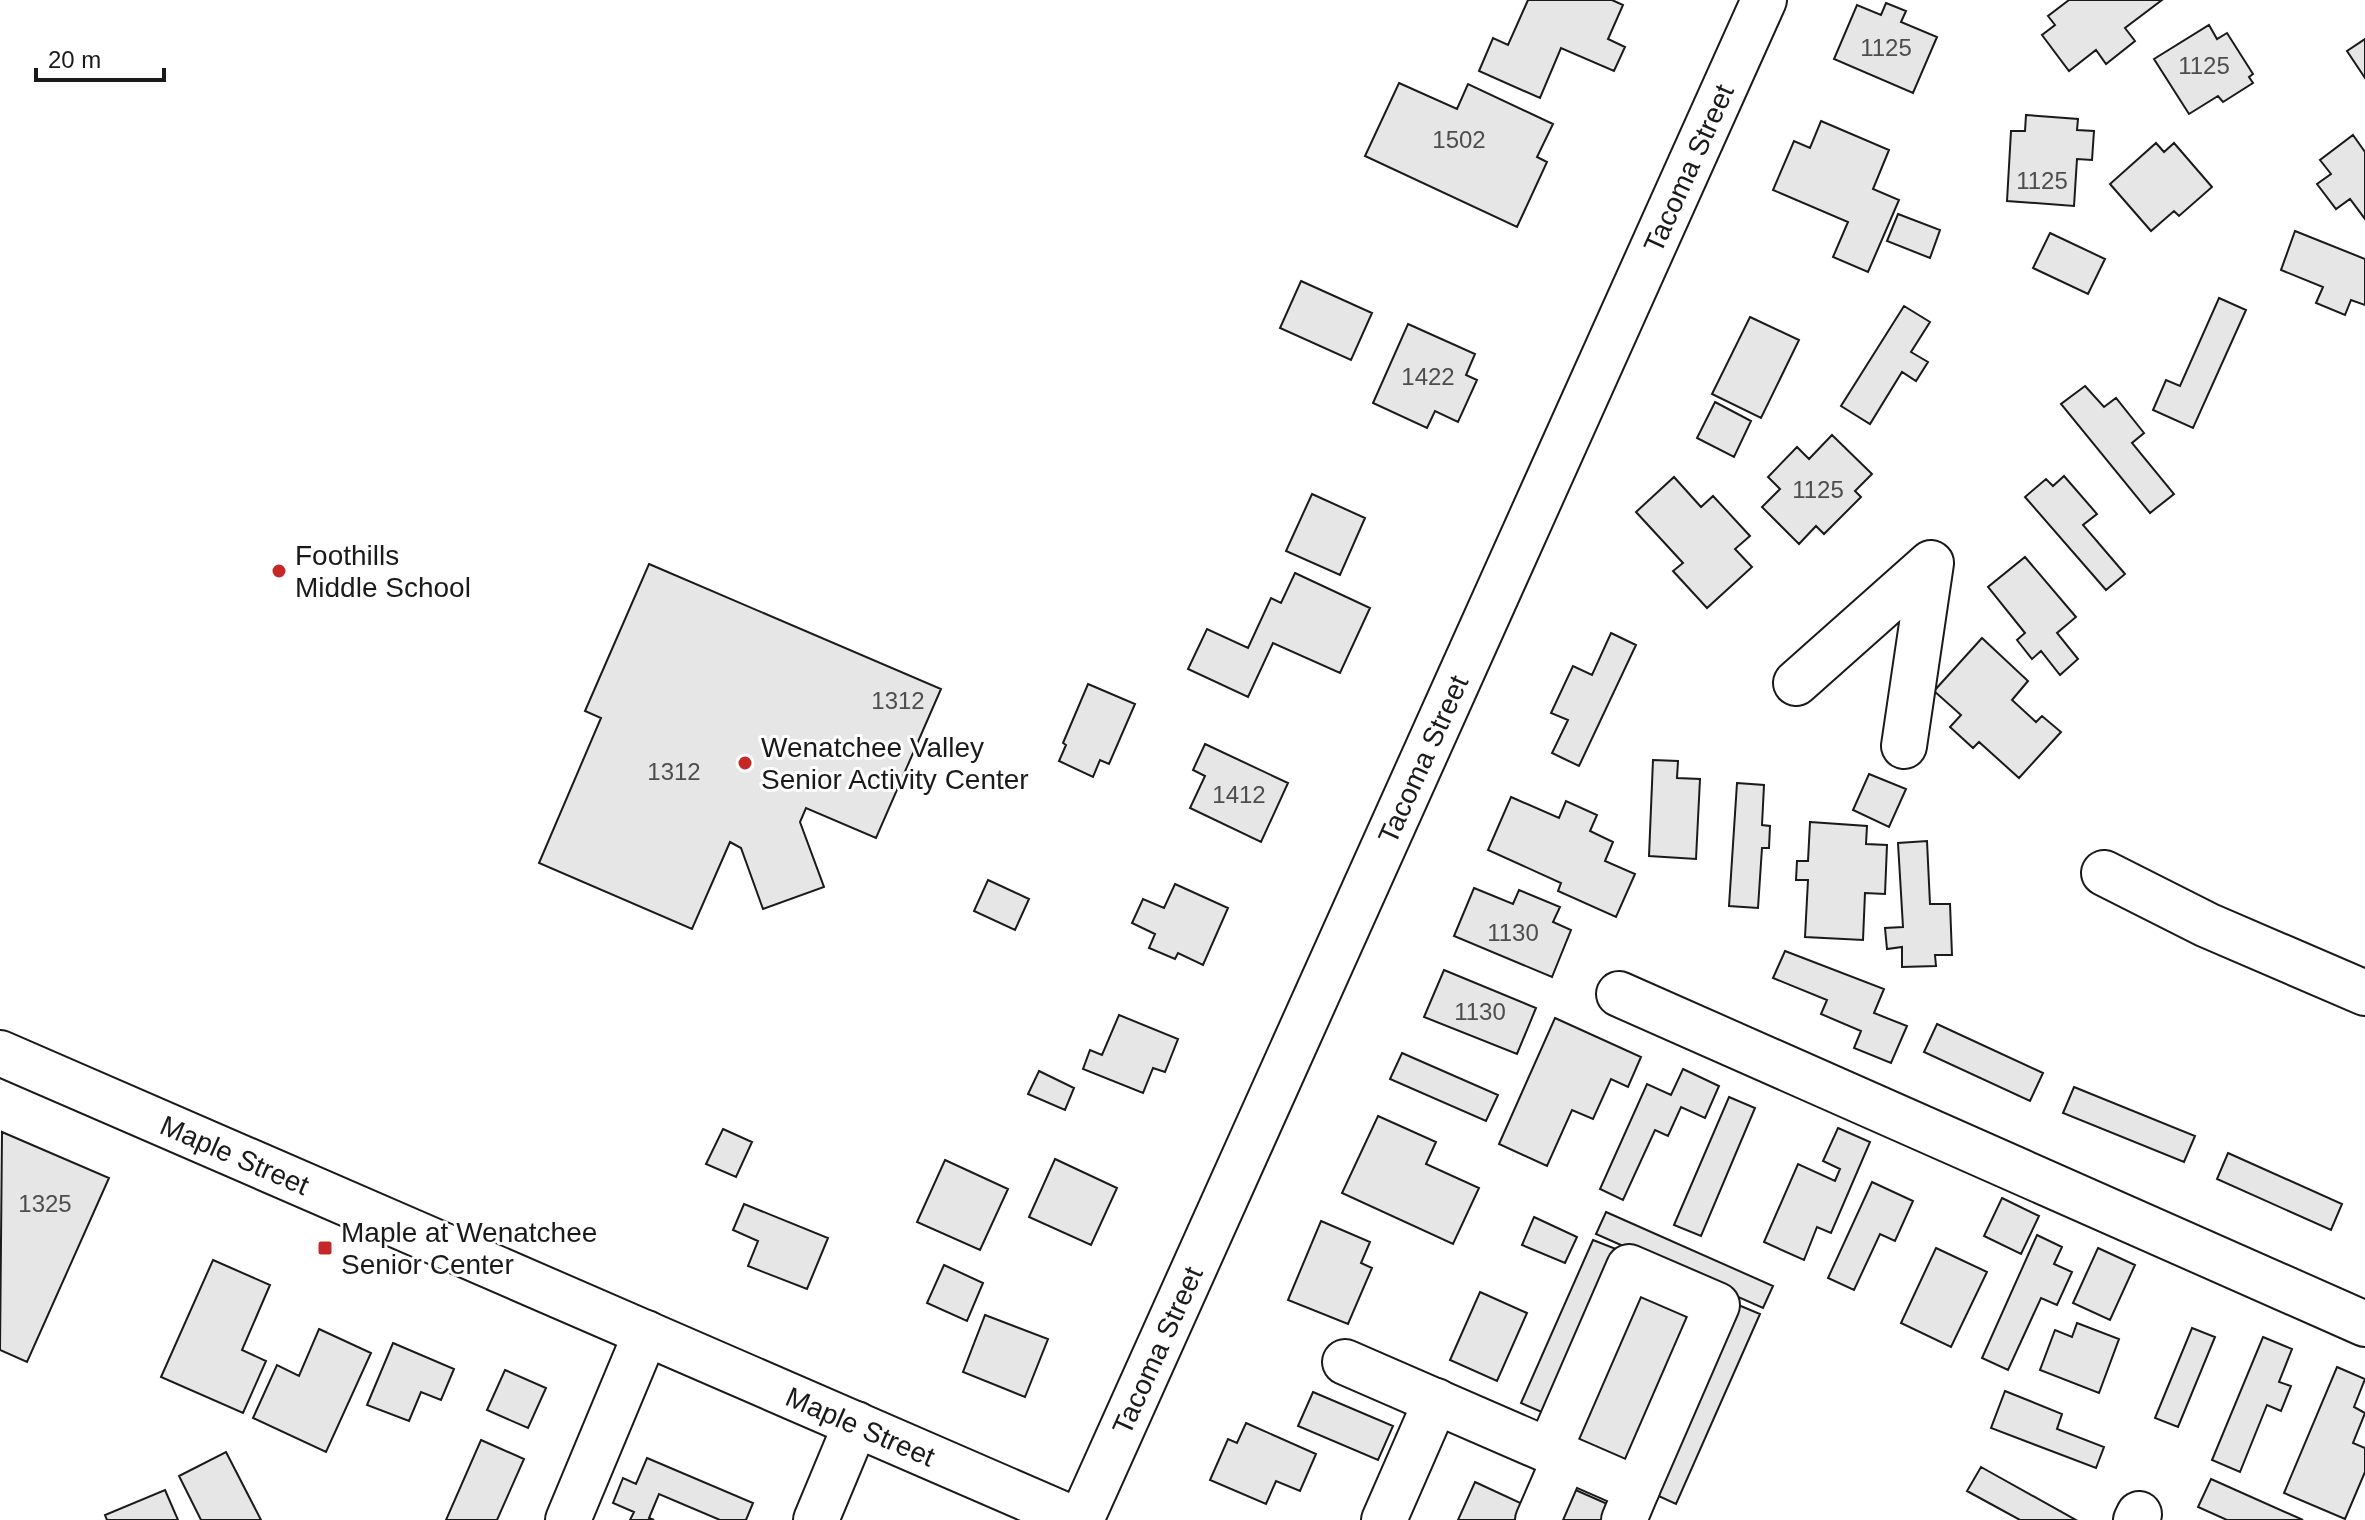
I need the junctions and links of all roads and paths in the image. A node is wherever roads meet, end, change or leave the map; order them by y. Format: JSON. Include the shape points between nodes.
{"nodes":[{"id":1,"x":1764,"y":0,"type":"edge"},
{"id":2,"x":1796,"y":683,"type":"dead end"},
{"id":3,"x":1904,"y":746,"type":"dead end"},
{"id":4,"x":2104,"y":873,"type":"dead end"},
{"id":5,"x":2365,"y":993,"type":"edge"},
{"id":6,"x":1619,"y":994,"type":"dead end"},
{"id":7,"x":0,"y":1053,"type":"edge"},
{"id":8,"x":2365,"y":1324,"type":"edge"},
{"id":9,"x":646,"y":1333,"type":"junction"},
{"id":10,"x":1345,"y":1362,"type":"dead end"},
{"id":11,"x":1436,"y":1401,"type":"junction"},
{"id":12,"x":856,"y":1424,"type":"junction"},
{"id":13,"x":1557,"y":1455,"type":"junction"},
{"id":14,"x":1630,"y":1505,"type":"edge"},
{"id":15,"x":568,"y":1520,"type":"edge"},
{"id":16,"x":816,"y":1520,"type":"edge"},
{"id":17,"x":1078,"y":1520,"type":"edge"},
{"id":18,"x":1384,"y":1520,"type":"edge"},
{"id":19,"x":1538,"y":1520,"type":"edge"}],
"edges":[{"from":1,"to":17,"type":"street","name":"Tacoma Street"},
{"from":2,"to":3,"type":"street","via":[[1931,563]]},
{"from":4,"to":5,"type":"street","via":[[2207,925]]},
{"from":6,"to":8,"type":"street"},
{"from":7,"to":9,"type":"street","name":"Maple Street"},
{"from":9,"to":12,"type":"street","name":"Maple Street"},
{"from":9,"to":15,"type":"street"},
{"from":10,"to":11,"type":"street"},
{"from":11,"to":13,"type":"street"},
{"from":11,"to":18,"type":"street"},
{"from":12,"to":16,"type":"street"},
{"from":12,"to":17,"type":"street","name":"Maple Street"},
{"from":13,"to":14,"type":"street"},
{"from":13,"to":14,"type":"street","via":[[1629,1267],[1717,1305]]},
{"from":13,"to":19,"type":"street"}]}
